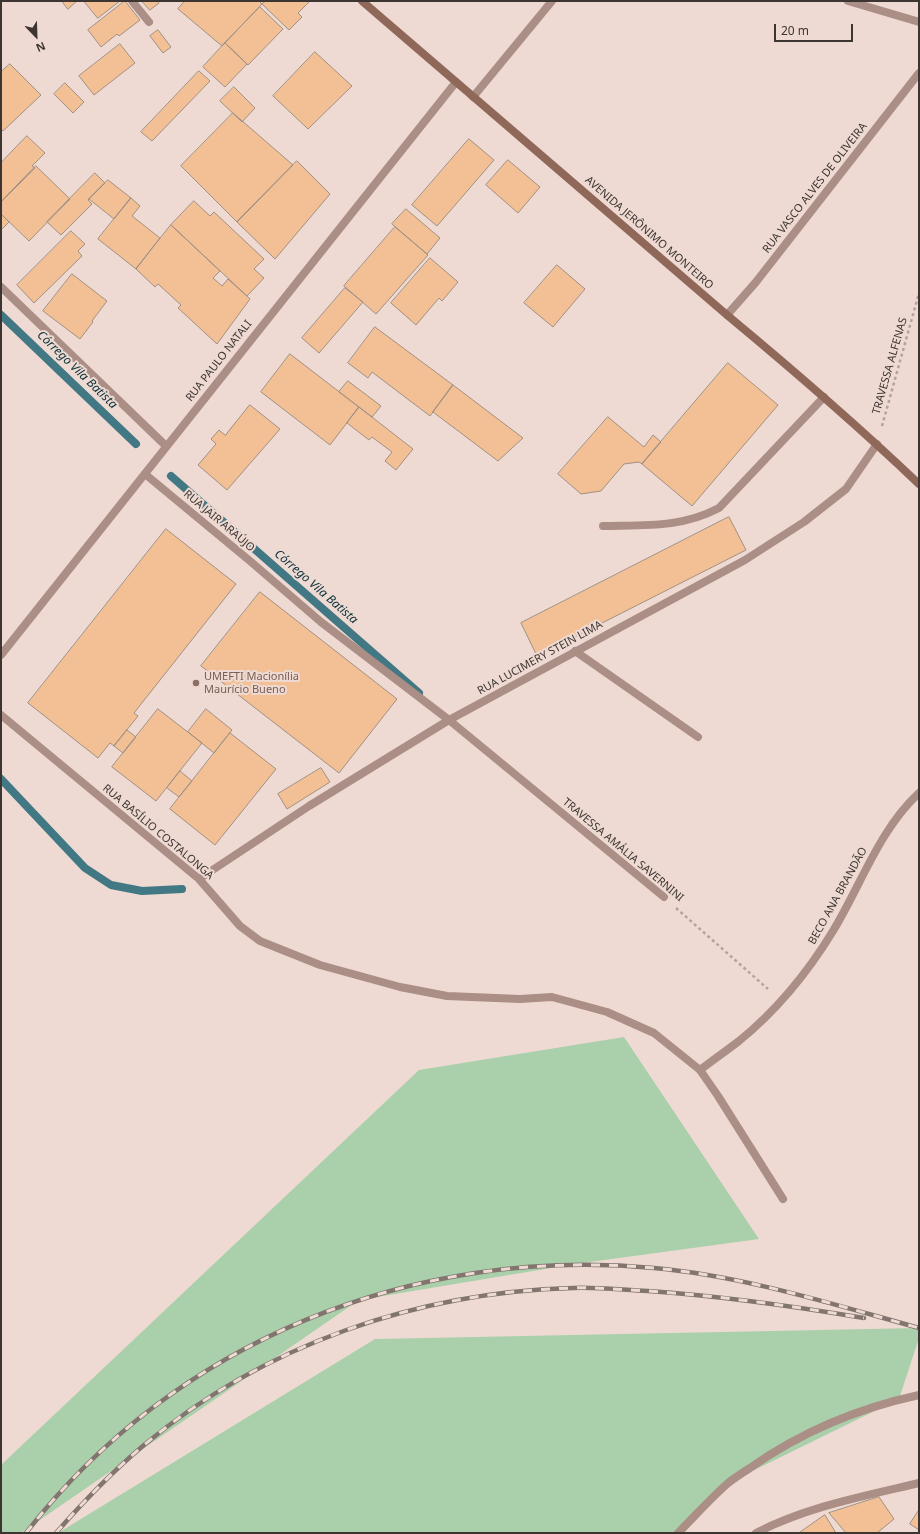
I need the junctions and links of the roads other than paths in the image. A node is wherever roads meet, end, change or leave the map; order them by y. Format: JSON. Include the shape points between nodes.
{"nodes":[{"id":1,"x":132,"y":1,"type":"edge"},
{"id":2,"x":362,"y":1,"type":"edge"},
{"id":3,"x":552,"y":1,"type":"edge"},
{"id":4,"x":848,"y":1,"type":"edge"},
{"id":5,"x":149,"y":22,"type":"dead end"},
{"id":6,"x":919,"y":22,"type":"edge"},
{"id":7,"x":919,"y":73,"type":"edge"},
{"id":8,"x":456,"y":82,"type":"junction"},
{"id":9,"x":472,"y":97,"type":"junction"},
{"id":10,"x":1,"y":287,"type":"edge"},
{"id":11,"x":727,"y":315,"type":"junction"},
{"id":12,"x":824,"y":397,"type":"junction"},
{"id":13,"x":877,"y":444,"type":"junction"},
{"id":14,"x":166,"y":446,"type":"junction"},
{"id":15,"x":145,"y":474,"type":"junction"},
{"id":16,"x":919,"y":484,"type":"edge"},
{"id":17,"x":603,"y":526,"type":"dead end"},
{"id":18,"x":575,"y":651,"type":"junction"},
{"id":19,"x":1,"y":655,"type":"edge"},
{"id":20,"x":1,"y":715,"type":"edge"},
{"id":21,"x":449,"y":720,"type":"junction"},
{"id":22,"x":698,"y":737,"type":"dead end"},
{"id":23,"x":919,"y":793,"type":"edge"},
{"id":24,"x":199,"y":879,"type":"junction"},
{"id":25,"x":664,"y":897,"type":"road end"},
{"id":26,"x":700,"y":1070,"type":"junction"},
{"id":27,"x":783,"y":1199,"type":"dead end"},
{"id":28,"x":919,"y":1395,"type":"edge"},
{"id":29,"x":919,"y":1483,"type":"edge"},
{"id":30,"x":678,"y":1533,"type":"edge"},
{"id":31,"x":756,"y":1533,"type":"edge"}],
"edges":[{"from":1,"to":5,"type":"street"},
{"from":2,"to":8,"type":"street","name":"AVENIDA JERÔNIMO MONTEIRO"},
{"from":3,"to":9,"type":"street"},
{"from":4,"to":6,"type":"street"},
{"from":7,"to":11,"type":"street","name":"RUA VASCO ALVES DE OLIVEIRA","via":[[756,282]]},
{"from":8,"to":9,"type":"street","name":"AVENIDA JERÔNIMO MONTEIRO"},
{"from":8,"to":14,"type":"street","name":"RUA PAULO NATALI"},
{"from":9,"to":11,"type":"street","name":"AVENIDA JERÔNIMO MONTEIRO"},
{"from":10,"to":14,"type":"street"},
{"from":11,"to":12,"type":"street","name":"AVENIDA JERÔNIMO MONTEIRO"},
{"from":12,"to":13,"type":"street","name":"AVENIDA JERÔNIMO MONTEIRO"},
{"from":12,"to":17,"type":"street","via":[[719,508],[687,521],[669,524]]},
{"from":13,"to":16,"type":"street","name":"AVENIDA JERÔNIMO MONTEIRO"},
{"from":13,"to":18,"type":"street","name":"RUA LUCIMERY STEIN LIMA","via":[[846,489],[804,522],[745,560]]},
{"from":14,"to":15,"type":"street","name":"RUA PAULO NATALI"},
{"from":15,"to":19,"type":"street","name":"RUA PAULO NATALI"},
{"from":15,"to":21,"type":"street","name":"RUA JAIR ARAÚJO","via":[[321,622]]},
{"from":18,"to":21,"type":"street","name":"RUA LUCIMERY STEIN LIMA"},
{"from":18,"to":22,"type":"street"},
{"from":20,"to":24,"type":"street","name":"RUA BASÍLIO COSTALONGA"},
{"from":21,"to":24,"type":"street","name":"RUA LUCIMERY STEIN LIMA","via":[[309,806]]},
{"from":21,"to":25,"type":"street","name":"TRAVESSA AMÁLIA SAVERNINI"},
{"from":23,"to":26,"type":"street","name":"BECO ANA BRANDÃO","via":[[889,828],[816,958],[781,1000],[740,1040]]},
{"from":24,"to":26,"type":"street","name":"RUA BASÍLIO COSTALONGA","via":[[240,926],[260,941],[320,965],[400,987],[447,996],[520,999],[552,997],[580,1004],[608,1012],[654,1033]]},
{"from":26,"to":27,"type":"street","name":"RUA BASÍLIO COSTALONGA"},
{"from":28,"to":30,"type":"street","via":[[836,1420],[798,1438],[728,1483]]},
{"from":29,"to":31,"type":"street","via":[[798,1515]]}]}
